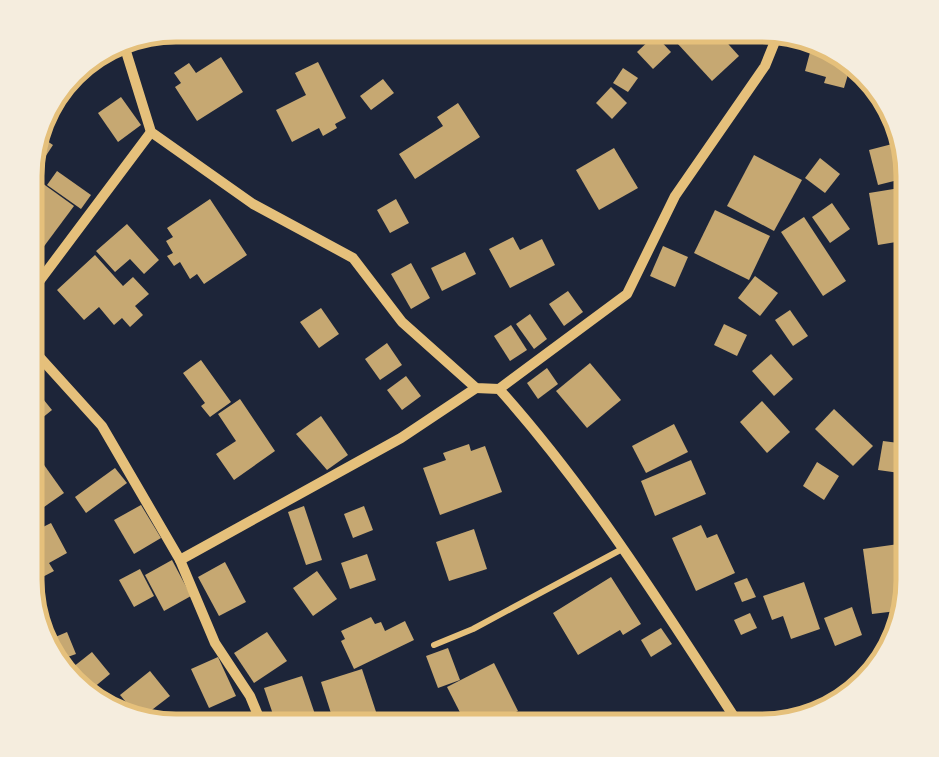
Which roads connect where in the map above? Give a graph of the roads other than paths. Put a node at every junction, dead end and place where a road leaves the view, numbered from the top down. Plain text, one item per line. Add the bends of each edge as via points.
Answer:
1 (774, 43) edge
2 (127, 53) edge
3 (151, 132) junction
4 (42, 277) edge
5 (42, 360) edge
6 (476, 388) junction
7 (499, 389) junction
8 (624, 548) junction
9 (180, 560) junction
10 (434, 645) dead end
11 (258, 714) edge
12 (732, 714) edge

1 - 7 street via 674,196 626,294
2 - 3 street
3 - 4 street
3 - 6 street via 254,204 353,258 402,322
5 - 9 street via 102,426
6 - 7 street
6 - 9 street via 401,438
7 - 8 street
8 - 10 lane
8 - 12 street
9 - 11 street via 215,643

